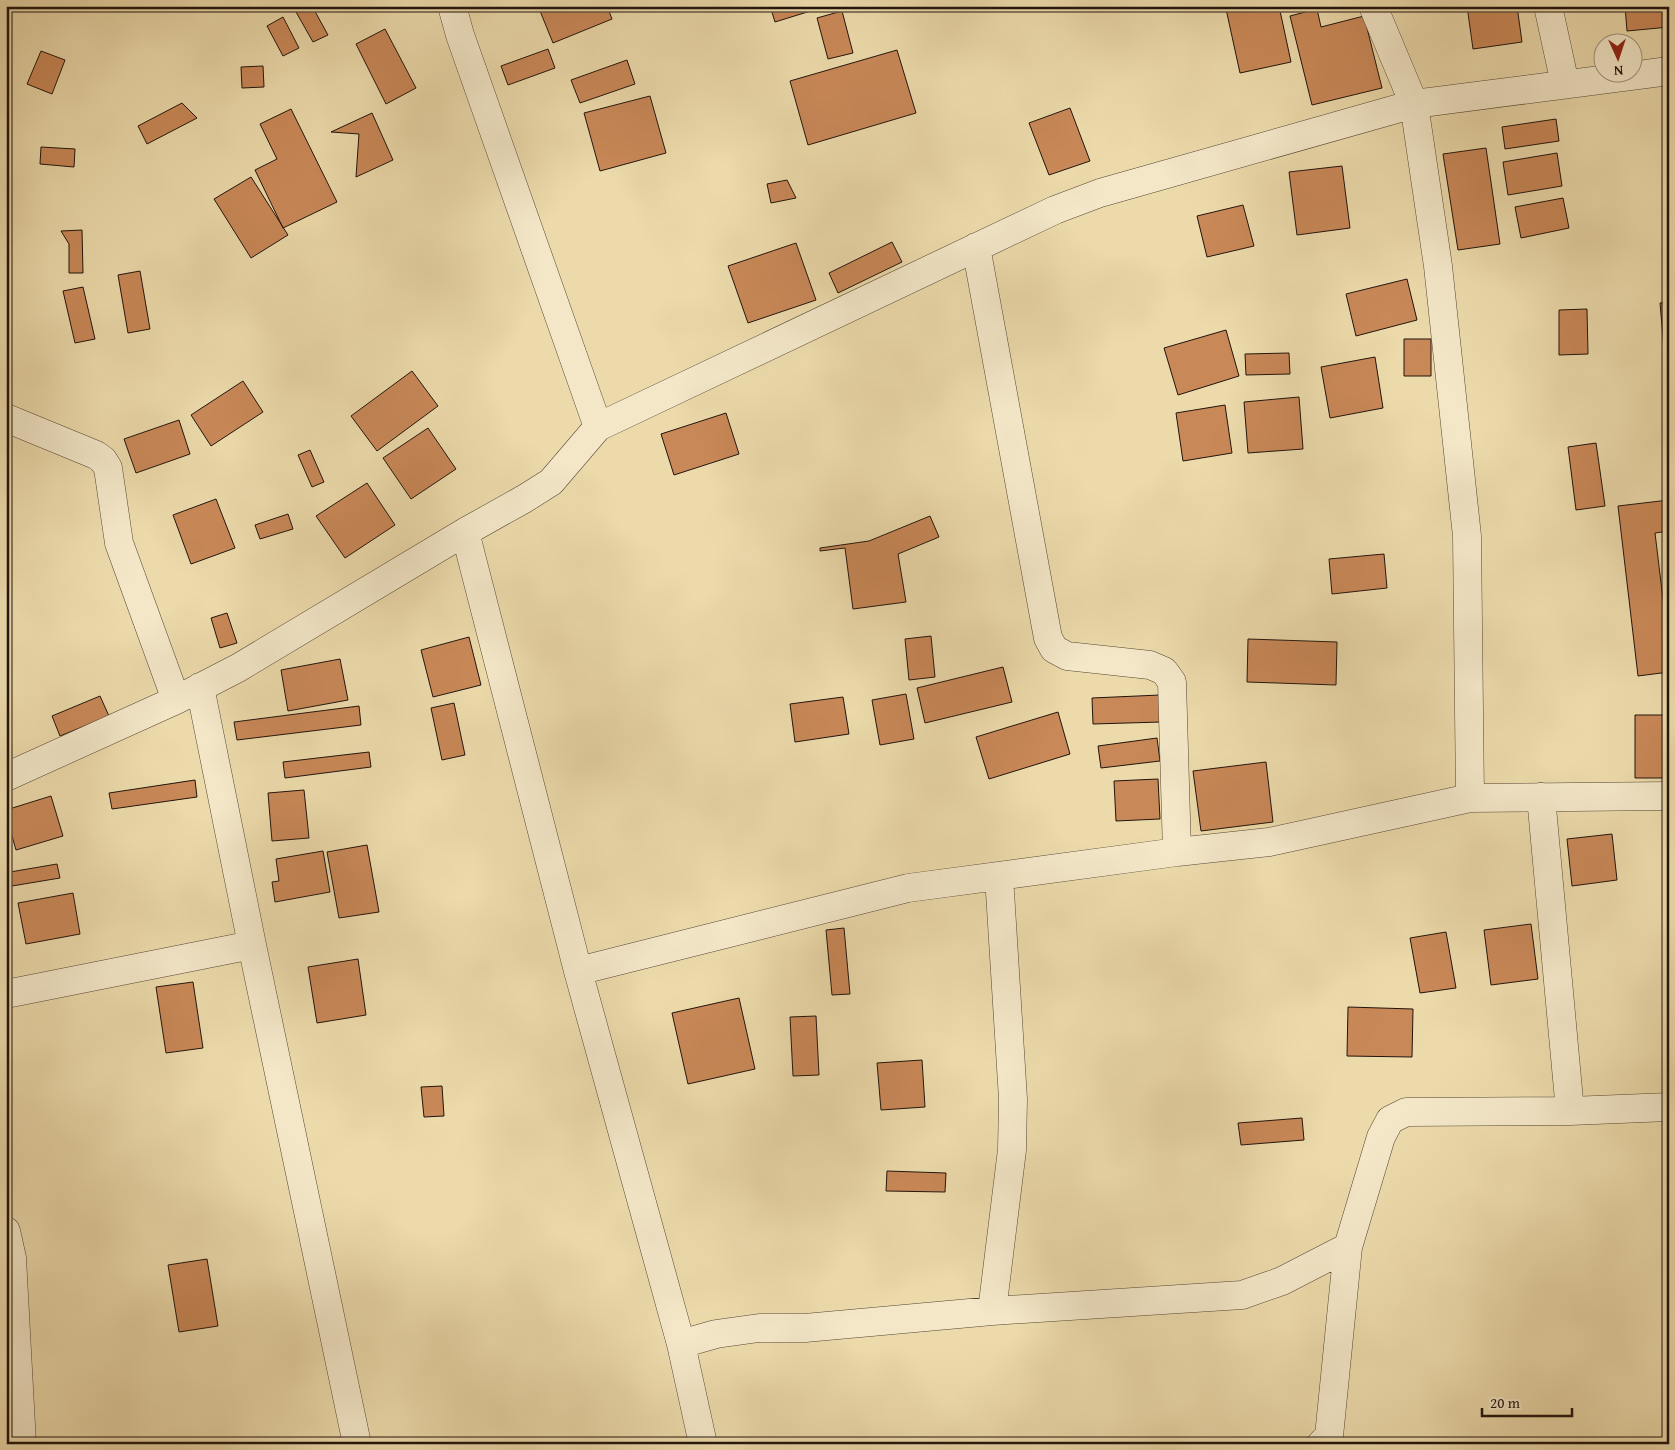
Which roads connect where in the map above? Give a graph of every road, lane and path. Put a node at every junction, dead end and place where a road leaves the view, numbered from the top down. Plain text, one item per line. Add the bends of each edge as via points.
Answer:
1 (452, 6) edge
2 (1374, 6) edge
3 (1548, 6) edge
4 (1669, 71) edge
5 (1565, 84) junction
6 (1414, 104) junction
7 (976, 247) junction
8 (6, 418) edge
9 (598, 427) junction
10 (465, 532) junction
11 (200, 687) junction
12 (176, 700) junction
13 (6, 777) edge
14 (1669, 796) edge
15 (1541, 797) junction
16 (1470, 798) junction
17 (1178, 852) junction
18 (999, 876) junction
19 (252, 945) junction
20 (578, 971) junction
21 (6, 994) edge
22 (1669, 1108) edge
23 (1570, 1111) junction
24 (6, 1231) edge
25 (1348, 1247) junction
26 (992, 1311) junction
27 (681, 1344) junction
28 (22, 1444) edge
29 (356, 1444) edge
30 (702, 1444) edge
31 (1321, 1444) edge

1 - 9 street
2 - 6 street
3 - 5 street
4 - 5 street
5 - 6 street
6 - 7 street via 1100,193
6 - 16 street via 1438,266 1466,536
7 - 9 street
7 - 17 street via 1048,638 1054,649 1067,656 1150,665 1164,671 1172,682
8 - 12 street via 96,455 108,468 119,543
9 - 10 street via 551,482
10 - 11 street via 238,668
10 - 20 street
11 - 12 street
11 - 19 street
12 - 13 street
14 - 15 street
15 - 16 street
15 - 23 street
16 - 17 street via 1269,842
17 - 18 street
18 - 20 street via 908,888
18 - 26 street via 1014,1099 1012,1150
19 - 21 street
19 - 29 street
20 - 27 street
22 - 23 street
23 - 25 street via 1406,1112 1390,1120 1381,1136
24 - 28 street via 12,1258
25 - 26 street via 1282,1281 1242,1295
25 - 31 street via 1329,1436
26 - 27 street via 805,1328 759,1328 716,1334
27 - 30 street

